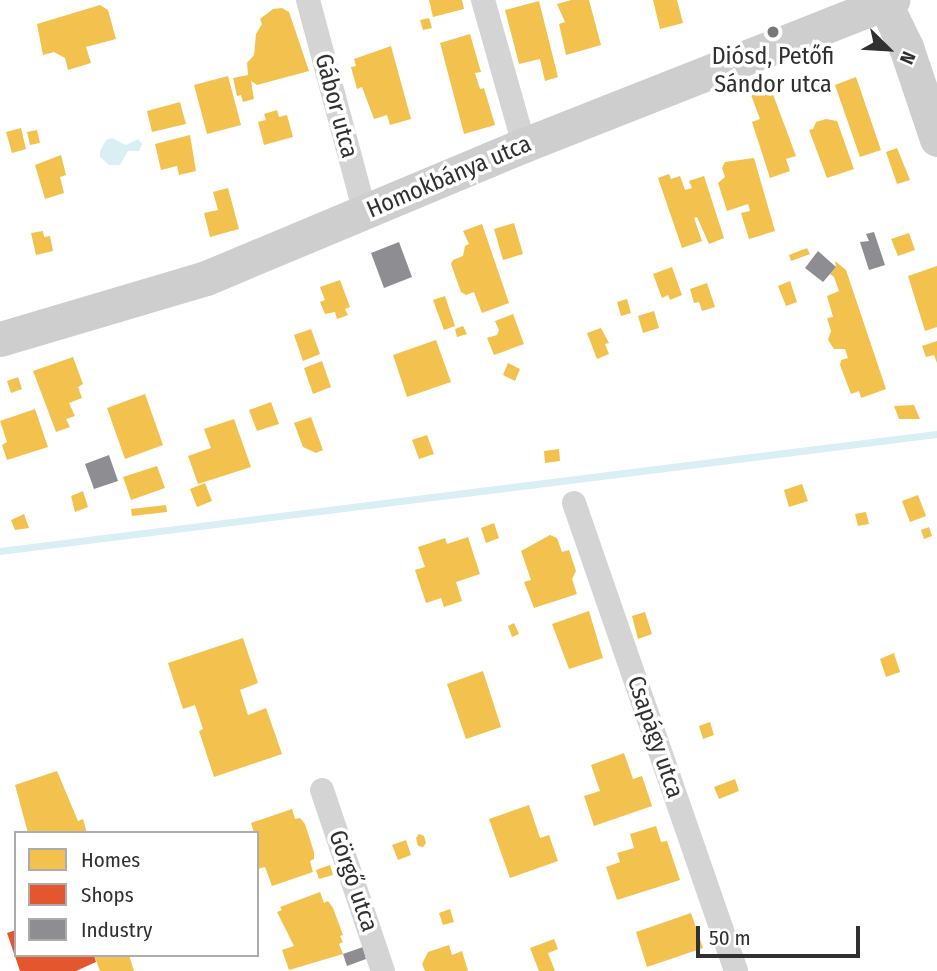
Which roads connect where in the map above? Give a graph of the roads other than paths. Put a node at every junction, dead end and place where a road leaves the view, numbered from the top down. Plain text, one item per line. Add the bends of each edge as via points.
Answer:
1 (308, 0) edge
2 (483, 0) edge
3 (887, 1) edge
4 (937, 139) edge
5 (524, 145) junction
6 (365, 213) junction
7 (0, 340) edge
8 (574, 503) dead end
9 (322, 790) dead end
10 (383, 971) edge
11 (736, 971) edge

1 - 6 street, Gábor utca
2 - 5 street
3 - 4 street
3 - 5 street, Homokbánya utca
5 - 6 street, Homokbánya utca
6 - 7 street, Homokbánya utca via 206,278
8 - 11 street, Csapágy utca
9 - 10 street, Görgő utca

